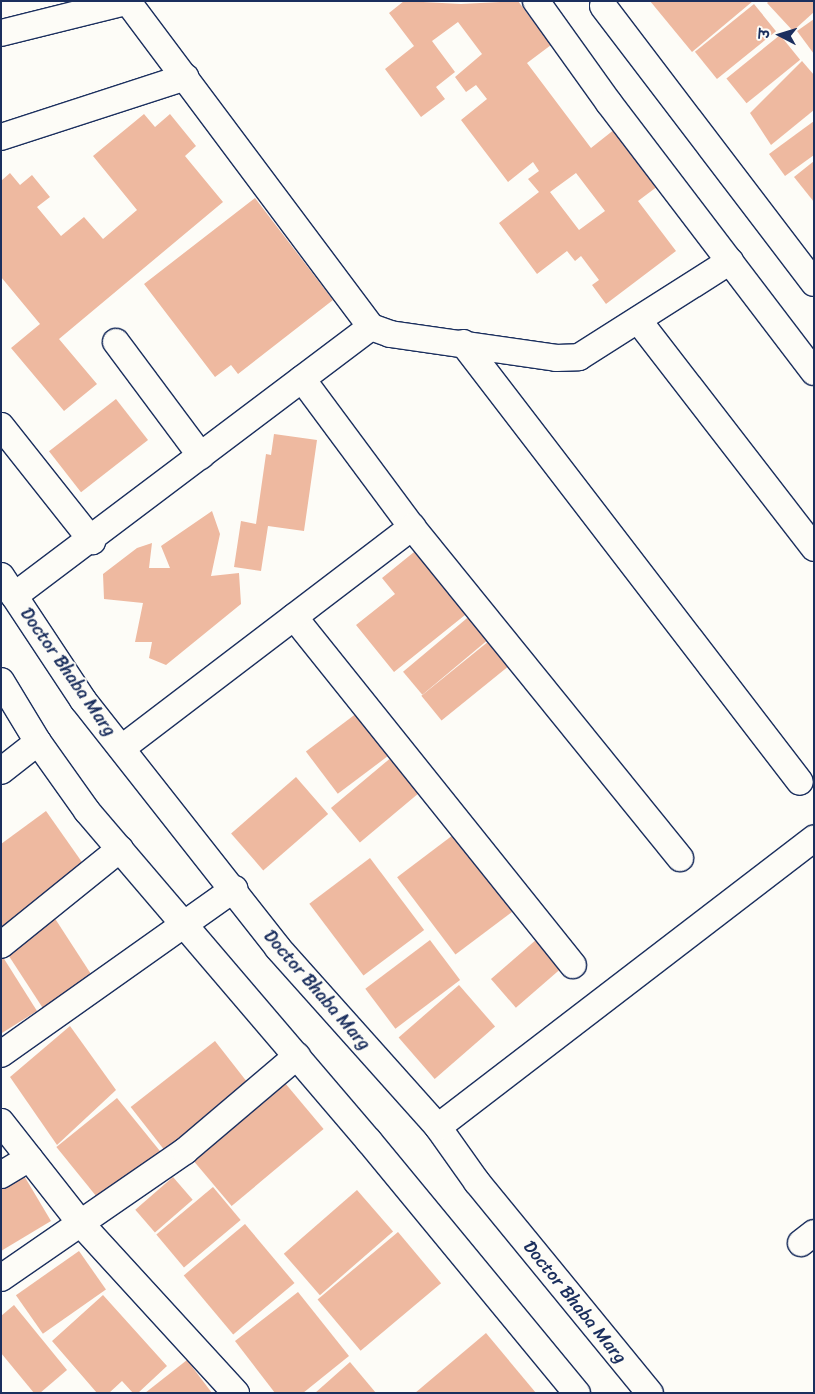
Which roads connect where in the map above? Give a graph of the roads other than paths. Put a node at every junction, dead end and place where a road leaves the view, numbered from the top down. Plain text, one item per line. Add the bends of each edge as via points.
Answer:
1 (128, 1) edge
2 (539, 3) edge
3 (603, 6) dead end
4 (1, 33) edge
5 (186, 78) junction
6 (1, 137) edge
7 (730, 261) junction
8 (814, 283) edge
9 (638, 320) junction
10 (371, 327) junction
11 (116, 342) dead end
12 (463, 343) junction
13 (814, 372) edge
14 (302, 379) junction
15 (1, 426) edge
16 (201, 456) junction
17 (412, 527) junction
18 (92, 540) junction
19 (814, 548) edge
20 (8, 586) edge
21 (294, 617) junction
22 (1, 681) edge
23 (38, 742) junction
24 (122, 748) junction
25 (1, 771) edge
26 (800, 782) dead end
27 (814, 838) edge
28 (120, 849) junction
29 (680, 858) dead end
30 (234, 889) junction
31 (185, 923) junction
32 (1, 945) edge
33 (573, 965) dead end
34 (1, 1054) edge
35 (297, 1056) junction
36 (1, 1122) edge
37 (438, 1127) junction
38 (29, 1158) junction
39 (1, 1175) edge
40 (82, 1225) junction
41 (1, 1278) edge
42 (236, 1393) edge
43 (577, 1393) edge
44 (650, 1393) edge

1 - 4 street
1 - 5 street
2 - 7 street
3 - 8 street
5 - 6 street
5 - 10 street
7 - 9 street
7 - 13 street
9 - 12 street via 592,352 568,359
9 - 19 street
10 - 12 street via 390,334
10 - 14 street
11 - 16 street
12 - 26 street
14 - 16 street
14 - 17 street
15 - 18 street
16 - 18 street
17 - 21 street
17 - 29 street
18 - 20 street
20 - 24 street, Doctor Bhaba Marg via 83,700
21 - 24 street
21 - 33 street
22 - 23 street
23 - 25 street
23 - 28 street via 87,811
24 - 30 street, Doctor Bhaba Marg
27 - 37 street
28 - 31 street
28 - 32 street
30 - 31 street
30 - 37 street, Doctor Bhaba Marg via 278,948
31 - 34 street
31 - 35 street
35 - 40 street via 185,1151
35 - 43 street
36 - 38 street
37 - 44 street, Doctor Bhaba Marg via 476,1182
38 - 39 street
38 - 40 street
40 - 41 street
40 - 42 street

